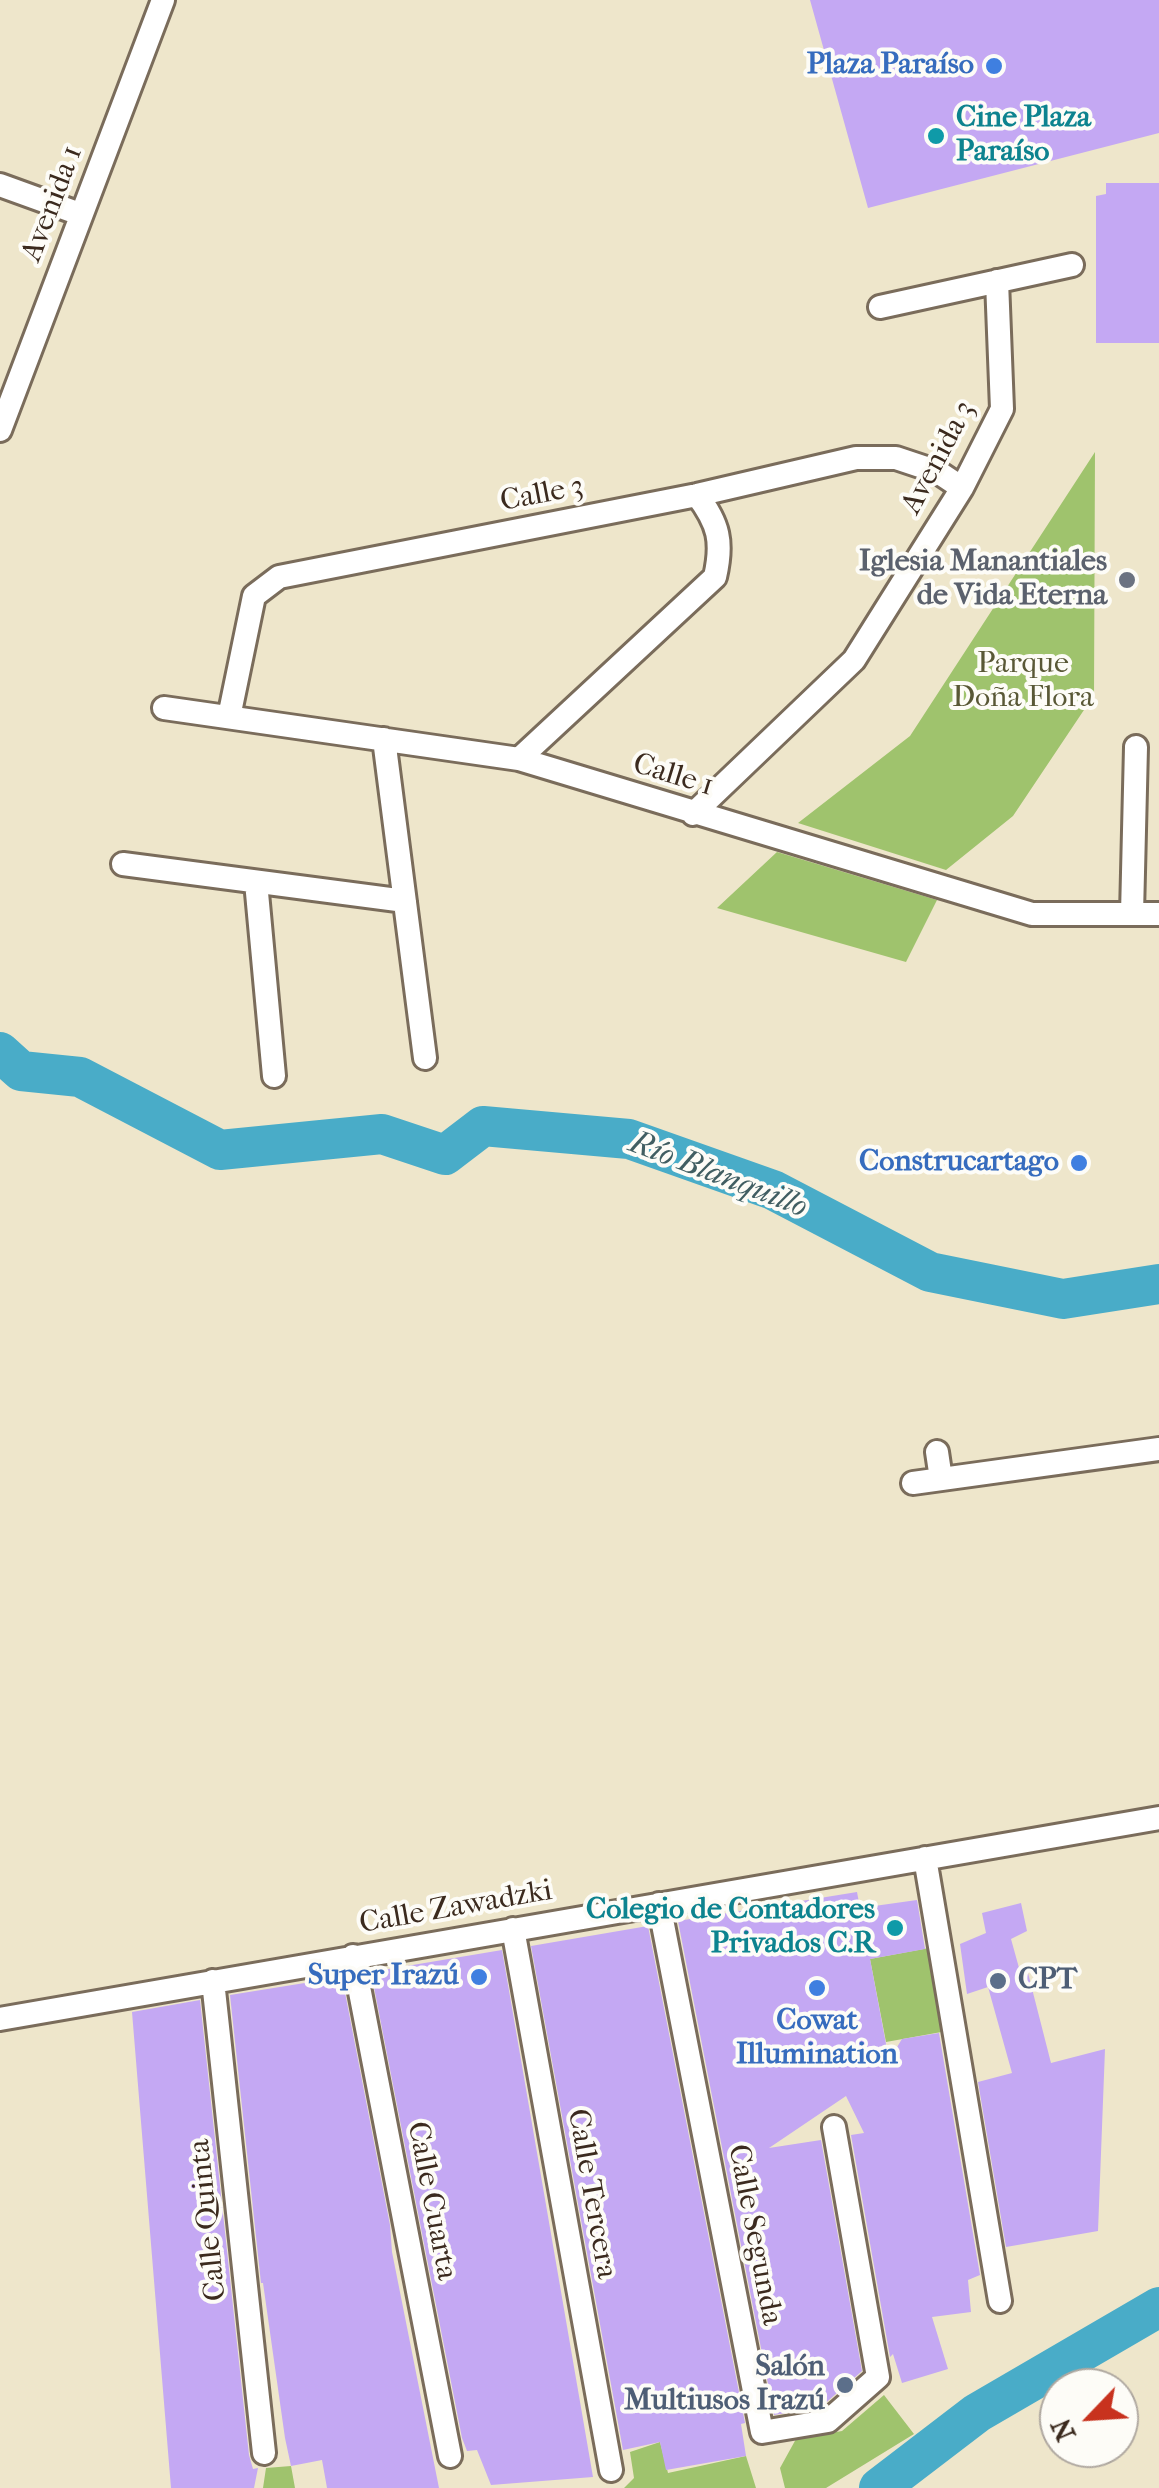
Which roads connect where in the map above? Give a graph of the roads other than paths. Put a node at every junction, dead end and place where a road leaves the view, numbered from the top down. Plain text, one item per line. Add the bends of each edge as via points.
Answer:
1 (163, 0) edge
2 (0, 184) edge
3 (80, 214) junction
4 (1072, 264) dead end
5 (996, 281) junction
6 (880, 307) dead end
7 (0, 430) edge
8 (962, 488) junction
9 (697, 495) junction
10 (164, 708) dead end
11 (229, 716) junction
12 (384, 740) junction
13 (1136, 747) dead end
14 (519, 759) junction
15 (693, 814) junction
16 (123, 864) dead end
17 (256, 882) junction
18 (406, 900) junction
19 (1132, 914) junction
20 (1159, 914) edge
21 (426, 1058) dead end
22 (274, 1076) dead end
23 (1159, 1450) edge
24 (937, 1452) dead end
25 (940, 1479) junction
26 (914, 1483) dead end
27 (1159, 1818) edge
28 (925, 1858) junction
29 (659, 1904) junction
30 (513, 1929) junction
31 (354, 1956) junction
32 (213, 1981) junction
33 (0, 2020) edge
34 (834, 2127) dead end
35 (1000, 2301) dead end
36 (264, 2453) dead end
37 (450, 2456) dead end
38 (610, 2470) dead end

1 - 3 street, Avenida 1
2 - 3 street
3 - 7 street, Avenida 1
4 - 5 street
5 - 6 street
5 - 8 street, Avenida 3 via 1002,409
8 - 9 street, Calle 3 via 896,458 856,458
8 - 15 street, Avenida 3 via 854,660
9 - 11 street, Calle 3 via 278,578 254,596
9 - 14 street via 714,516 721,552 715,577
10 - 11 street, Calle 1
11 - 12 street, Calle 1
12 - 14 street, Calle 1
12 - 18 street
13 - 19 street
14 - 15 street, Calle 1
15 - 19 street, Calle 1 via 1032,914
16 - 17 street
17 - 18 street
17 - 22 street
18 - 21 street
19 - 20 street, Calle 1
23 - 25 street
24 - 25 street
25 - 26 street
27 - 28 street, Calle Zawadzki
28 - 29 street, Calle Zawadzki
28 - 35 street
29 - 30 street, Calle Zawadzki
29 - 34 street, Calle Segunda via 762,2432 828,2421 878,2377
30 - 31 street, Calle Zawadzki
30 - 38 street, Calle Tercera
31 - 32 street, Calle Zawadzki
31 - 37 street, Calle Cuarta
32 - 33 street, Calle Zawadzki
32 - 36 street, Calle Quinta

